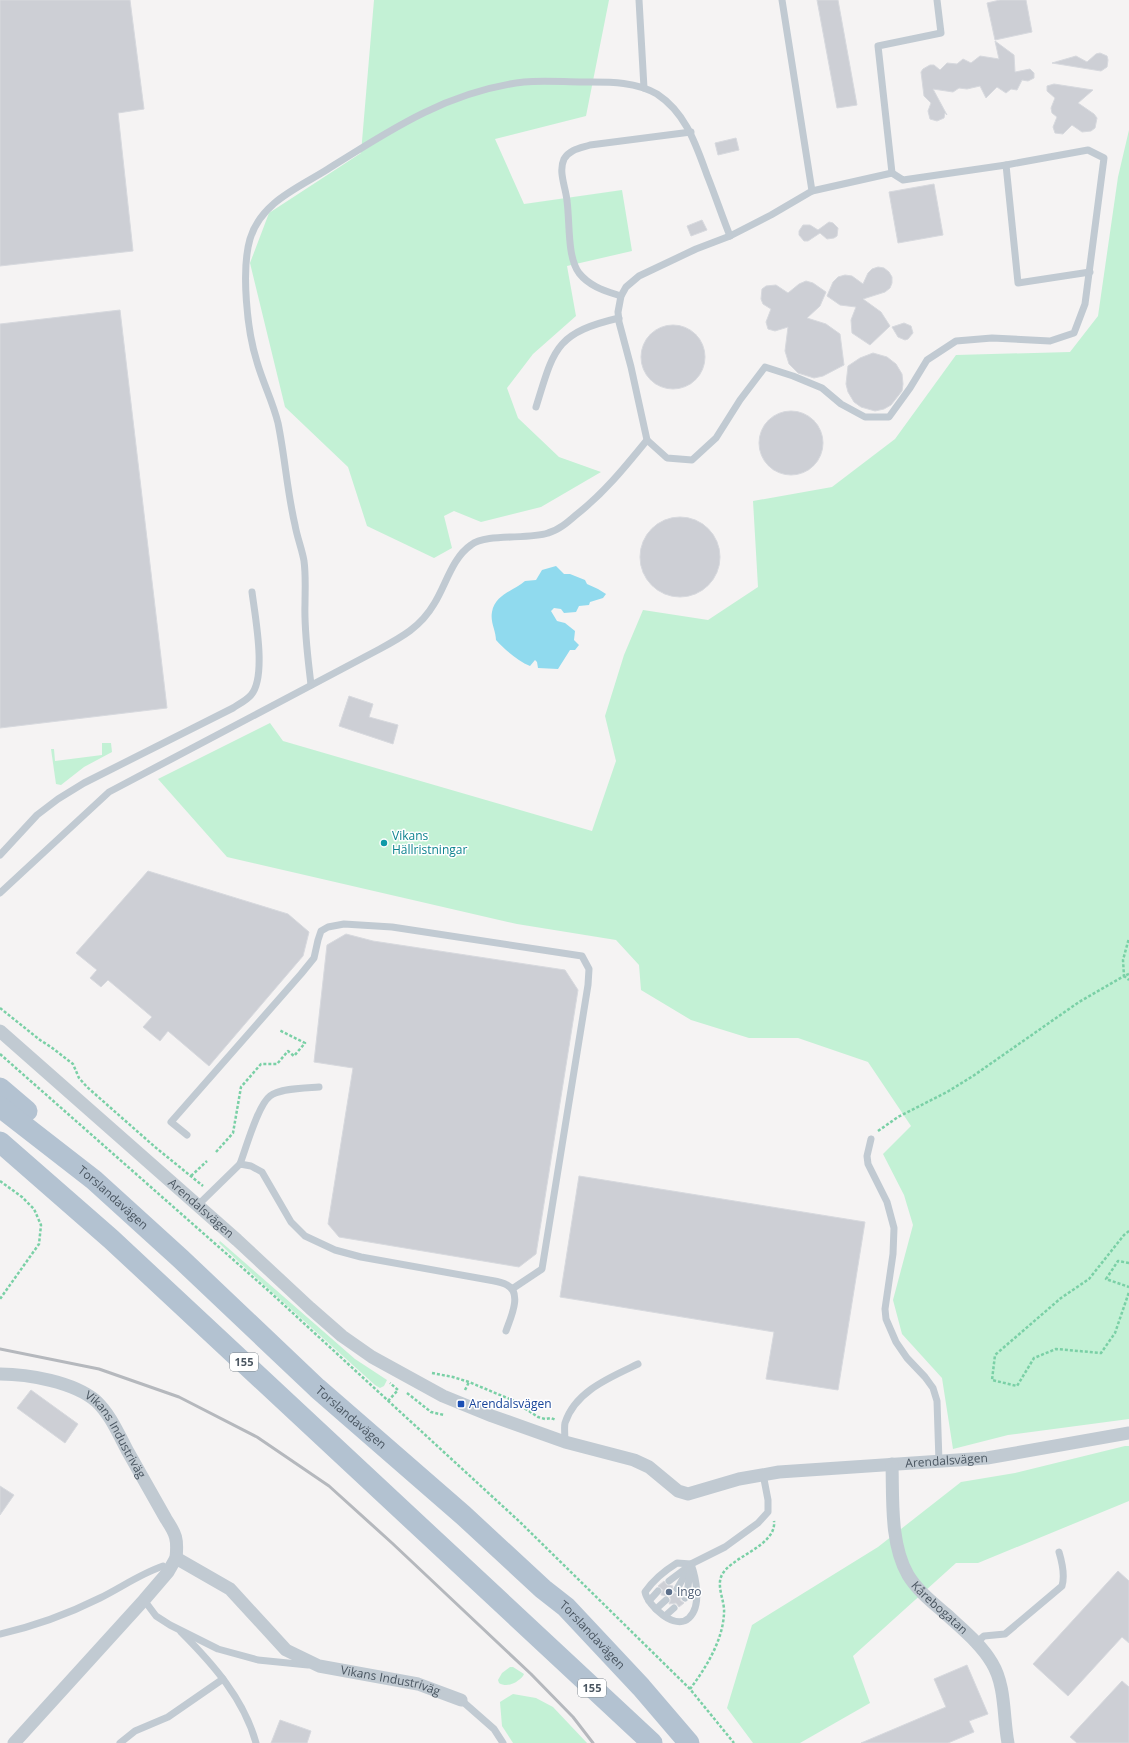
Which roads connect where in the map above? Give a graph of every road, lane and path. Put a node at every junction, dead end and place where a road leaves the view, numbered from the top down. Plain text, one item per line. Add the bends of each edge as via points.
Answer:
1 (639, 0) edge
2 (782, 0) edge
3 (937, 0) edge
4 (644, 88) junction
5 (691, 132) junction
6 (1006, 165) junction
7 (892, 173) junction
8 (812, 191) junction
9 (730, 236) junction
10 (1090, 272) junction
11 (622, 296) junction
12 (619, 318) junction
13 (536, 407) dead end
14 (647, 440) junction
15 (252, 592) dead end
16 (311, 685) junction
17 (0, 855) edge
18 (0, 893) edge
19 (1129, 938) edge
20 (1129, 974) edge
21 (1124, 976) junction
22 (1129, 980) edge
23 (0, 1008) edge
24 (279, 1030) dead end
25 (0, 1031) edge
26 (0, 1054) edge
27 (319, 1087) dead end
28 (0, 1088) edge
29 (0, 1106) edge
30 (187, 1135) dead end
31 (871, 1139) joint
32 (0, 1142) edge
33 (216, 1152) dead end
34 (207, 1161) dead end
35 (240, 1164) junction
36 (191, 1176) junction
37 (94, 1180) junction
38 (0, 1181) edge
39 (210, 1192) junction
40 (198, 1205) junction
41 (1129, 1231) edge
42 (1129, 1263) edge
43 (1129, 1287) edge
44 (512, 1289) junction
45 (1129, 1292) edge
46 (0, 1299) edge
47 (506, 1331) dead end
48 (638, 1364) dead end
49 (0, 1374) edge
50 (469, 1382) dead end
51 (465, 1390) dead end
52 (404, 1392) dead end
53 (444, 1415) dead end
54 (1129, 1433) edge
55 (565, 1442) junction
56 (939, 1462) junction
57 (892, 1464) junction
58 (763, 1474) junction
59 (768, 1512) junction
60 (1059, 1552) dead end
61 (176, 1558) junction
62 (691, 1564) junction
63 (168, 1572) junction
64 (669, 1581) dead end
65 (678, 1588) dead end
66 (658, 1591) dead end
67 (684, 1598) dead end
68 (144, 1600) junction
69 (666, 1600) dead end
70 (649, 1601) junction
71 (674, 1608) dead end
72 (656, 1609) junction
73 (665, 1616) junction
74 (175, 1626) junction
75 (0, 1634) edge
76 (976, 1643) junction
77 (320, 1666) junction
78 (223, 1679) junction
79 (690, 1688) junction
80 (460, 1700) joint
81 (14, 1743) edge
82 (120, 1743) edge
83 (256, 1743) edge
84 (503, 1743) edge
85 (652, 1743) edge
86 (689, 1743) edge
87 (734, 1743) edge
88 (1008, 1743) edge

1 - 4 lane
2 - 8 lane
3 - 7 lane via 941,33 878,46
4 - 5 lane via 666,101
4 - 16 lane via 619,83 525,82 466,94 442,103 365,144 282,197 266,211 253,231 246,267 252,341 277,420 304,562
5 - 9 lane
5 - 11 lane via 590,145 569,153 563,163 562,175 576,268 590,284
6 - 7 lane via 903,180
6 - 10 lane via 1018,283
6 - 10 lane via 1088,150 1104,158
7 - 8 lane
8 - 9 lane
9 - 11 lane via 645,273 632,281
10 - 14 lane via 1085,304 1074,333 1050,341 992,338 956,341 927,360 889,417 866,417 841,404 822,388 765,367 716,438 692,460 667,458
11 - 12 lane
12 - 13 lane via 584,328 564,341 549,366
12 - 14 lane
14 - 16 lane via 599,495 566,524 549,533 482,540 472,544 458,559 434,605 411,631
15 - 17 lane via 259,665 257,682 251,695 233,708 84,783 58,799 38,815
16 - 18 lane via 108,792
19 - 21 path via 1124,960
20 - 21 path
21 - 22 path
21 - 31 path via 1079,1002 960,1084 898,1117
23 - 36 path via 73,1064 79,1078 87,1087
24 - 33 path via 304,1043 294,1056 288,1051 277,1064 261,1064 241,1087 233,1133
25 - 40 street, Arendalsvägen
26 - 79 path via 283,1304 521,1523
27 - 35 lane via 270,1095 262,1105
28 - 37 main road via 77,1155
29 - 37 main road, Torslandavägen / 155
30 - 44 lane via 172,1122 314,958 321,931 328,927 344,924 392,927 582,956 589,969 588,985 542,1269
31 - 56 lane via 868,1164 887,1202 894,1228 886,1319 896,1342 933,1388 937,1401
32 - 85 main road, 155 via 112,1239
34 - 36 path
35 - 39 lane
35 - 44 lane via 252,1166 262,1172 291,1222 305,1236 335,1250 489,1280
36 - 39 path
37 - 86 main road, Torslandavägen / 155 via 181,1258 317,1388 566,1607 642,1687
38 - 46 path via 34,1209 41,1225 39,1244
39 - 40 lane
40 - 55 street, Arendalsvägen via 310,1308 372,1358 455,1401
41 - 45 path via 1089,1278 995,1355 992,1380 1017,1386 1034,1358 1056,1349 1101,1353 1115,1333
42 - 43 path via 1118,1261 1106,1278
44 - 47 lane via 516,1302
48 - 55 lane via 603,1380 580,1398 565,1424
49 - 61 street, Vikans Industriväg via 15,1374 52,1382 73,1388 95,1401 108,1416 175,1533
50 - 51 path
52 - 53 path via 431,1412
54 - 56 street, Arendalsvägen via 987,1458
55 - 58 street, Arendalsvägen via 634,1460 649,1467 678,1491 688,1494
56 - 57 street, Arendalsvägen
57 - 58 street, Arendalsvägen
57 - 76 street, Kårebogatan via 893,1508 900,1558 908,1576 918,1589
58 - 59 lane
59 - 62 lane via 758,1523 725,1547
59 - 79 path via 774,1522 772,1533 725,1570 721,1577 723,1622 715,1647
60 - 76 lane via 1062,1586 1005,1634 984,1636
61 - 63 street, Vikans Industriväg
61 - 77 street, Vikans Industriväg via 230,1589 286,1650
62 - 64 lane
62 - 65 lane
62 - 67 lane via 687,1596
62 - 70 lane via 677,1563 652,1581 645,1592
62 - 73 lane via 696,1594 694,1611 689,1619 680,1622
63 - 68 street, Vikans Industriväg
63 - 75 lane via 163,1566 145,1572 64,1615
66 - 70 lane
68 - 74 lane, Vikans Industriväg via 156,1616
68 - 81 street, Vikans Industriväg
69 - 72 lane
70 - 72 lane
71 - 73 lane
72 - 73 lane
74 - 77 lane, Vikans Industriväg via 218,1649 258,1660
74 - 78 lane via 204,1655
76 - 88 street, Kårebogatan via 993,1663 1000,1682
77 - 80 street, Vikans Industriväg via 418,1684
78 - 82 lane via 168,1717 135,1731
78 - 83 lane via 241,1704
79 - 87 path
80 - 84 lane via 494,1729

